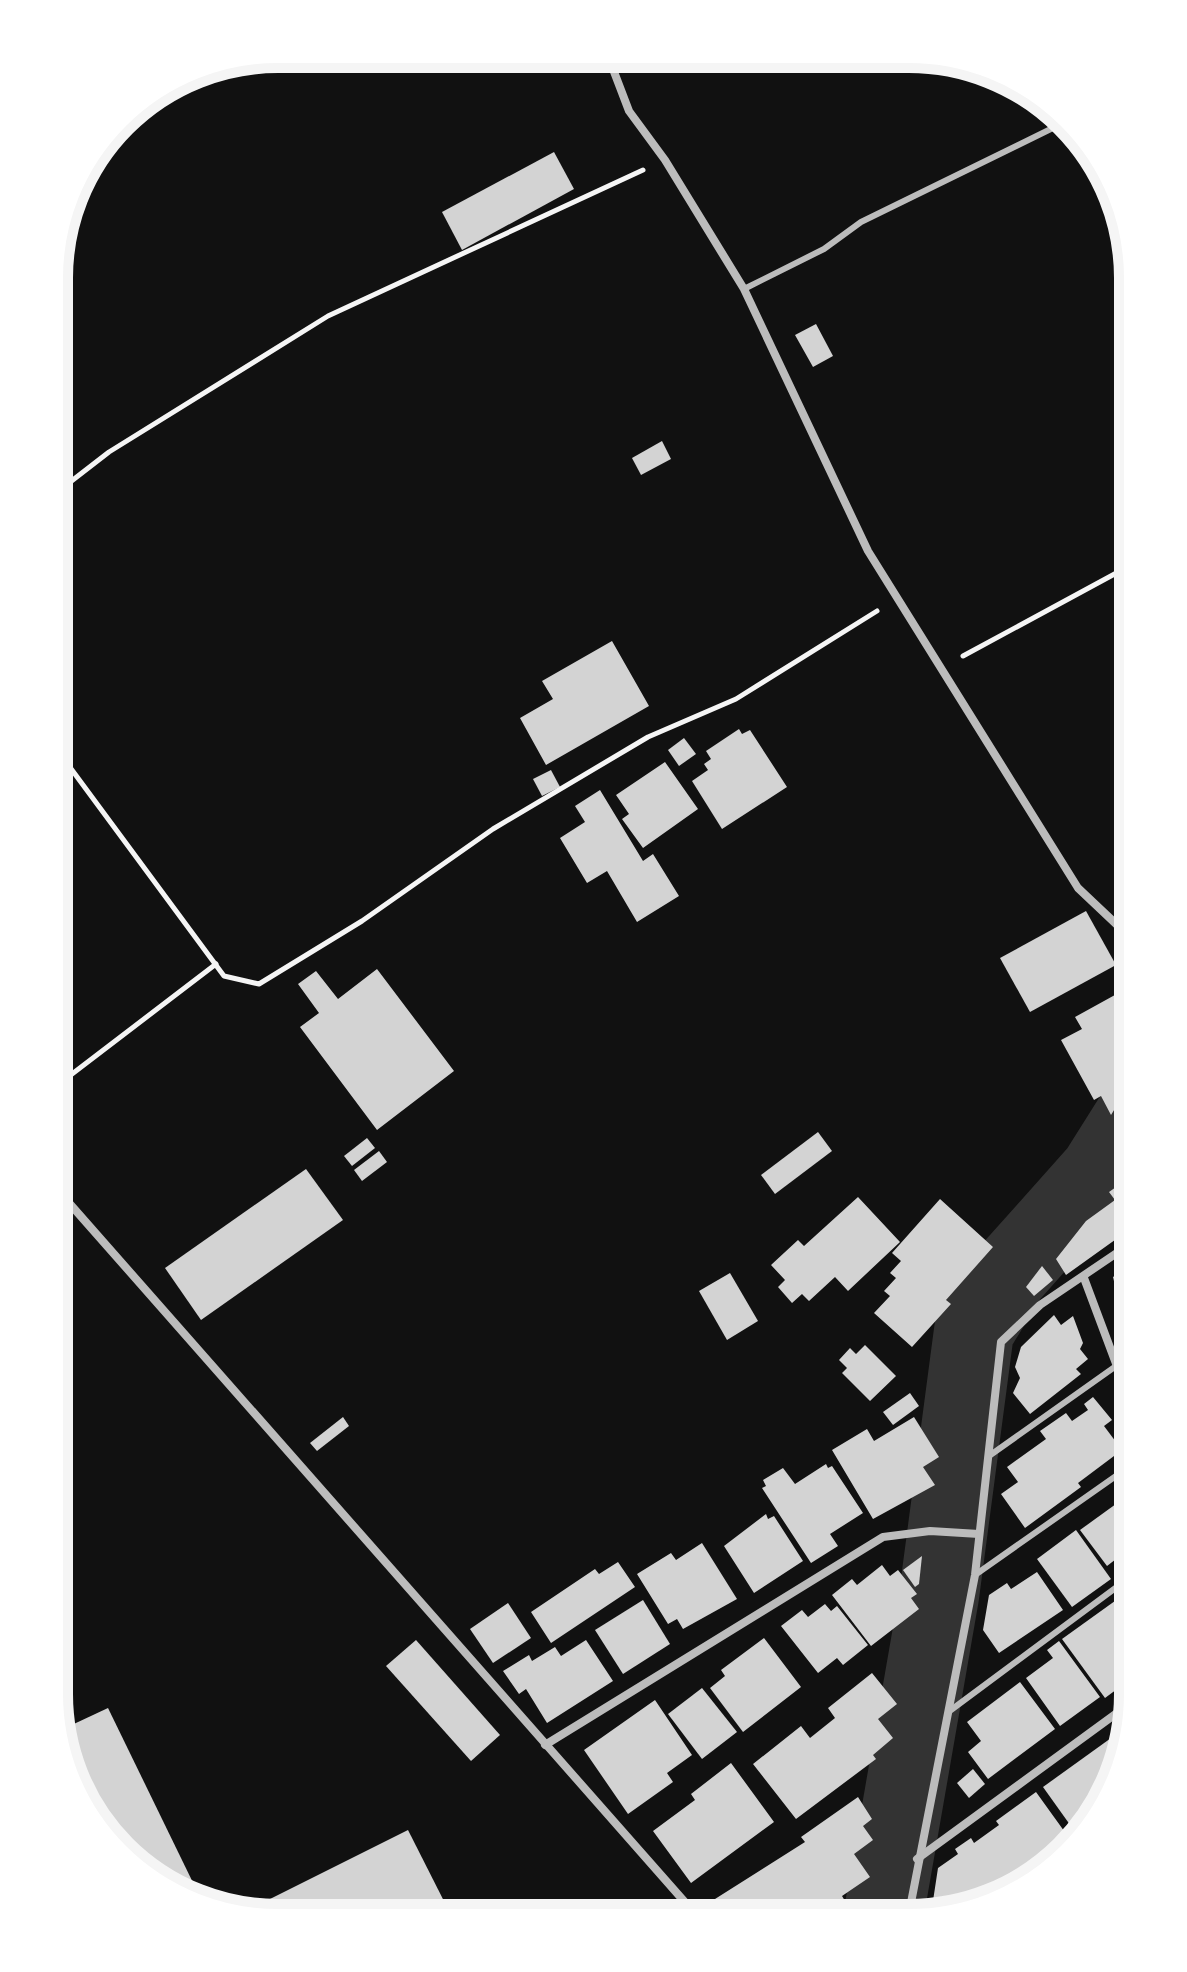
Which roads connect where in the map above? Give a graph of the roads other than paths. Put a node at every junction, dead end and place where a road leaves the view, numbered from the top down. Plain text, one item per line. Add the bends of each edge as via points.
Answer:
1 (613, 68) edge
2 (1054, 127) edge
3 (744, 289) junction
4 (1119, 927) edge
5 (68, 1202) edge
6 (1119, 1252) edge
7 (1084, 1278) junction
8 (1117, 1365) junction
9 (1119, 1370) edge
10 (989, 1456) junction
11 (1119, 1474) edge
12 (979, 1534) junction
13 (975, 1575) junction
14 (1119, 1585) edge
15 (951, 1710) junction
16 (1118, 1712) edge
17 (545, 1745) junction
18 (917, 1859) junction
19 (686, 1904) edge
20 (910, 1904) edge

1 - 3 street via 629,111
2 - 3 lane via 861,222 824,249
3 - 4 street via 868,551 1078,888
5 - 17 street
6 - 7 street
7 - 8 street
7 - 10 street via 1040,1305 1001,1342
8 - 9 street
8 - 10 lane
10 - 12 street
11 - 13 lane
12 - 13 street
12 - 17 street via 930,1531 883,1537
13 - 15 street
14 - 15 lane
15 - 18 street
16 - 18 street
17 - 19 street
18 - 20 street

